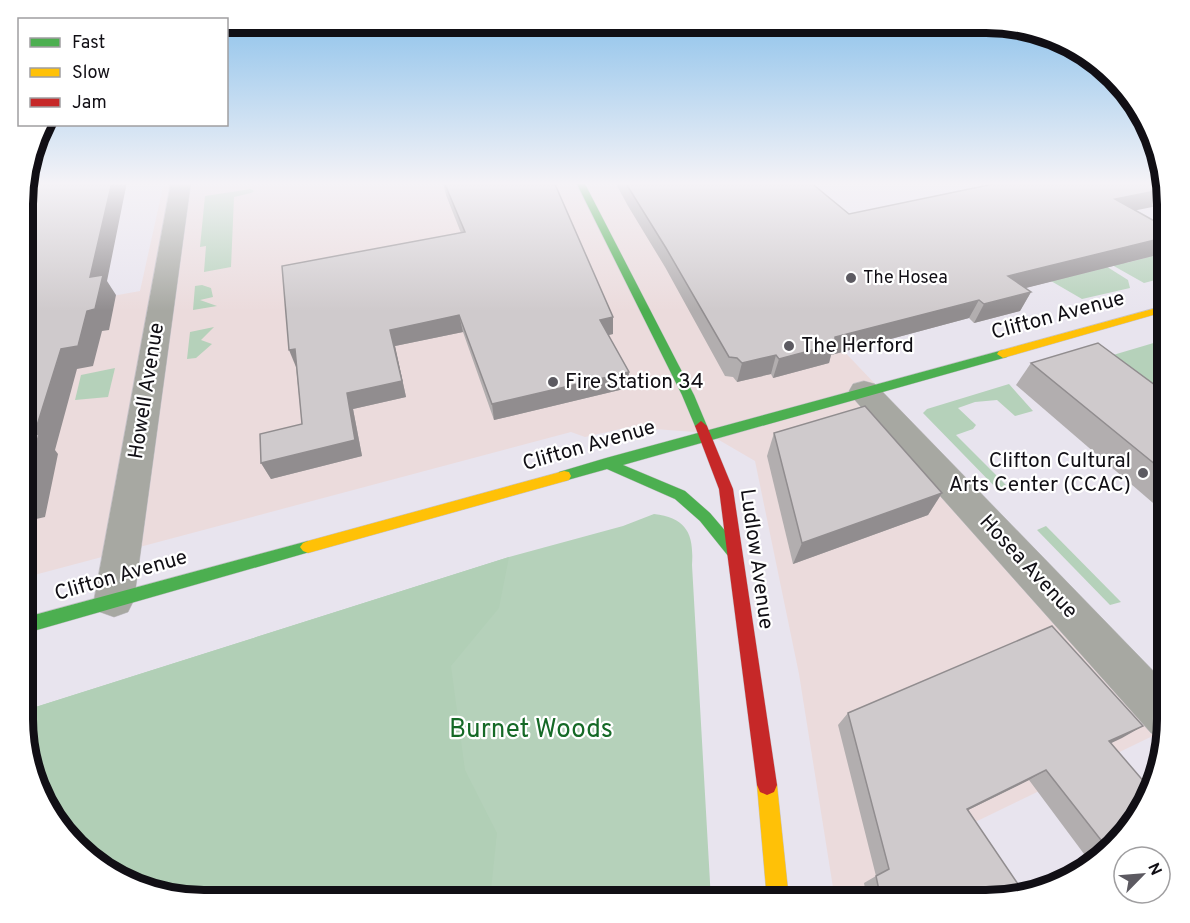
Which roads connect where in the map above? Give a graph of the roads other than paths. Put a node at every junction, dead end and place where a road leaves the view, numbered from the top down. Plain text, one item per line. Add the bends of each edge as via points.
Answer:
1 (174, 225) edge
2 (602, 225) edge
3 (1157, 311) edge
4 (864, 391) junction
5 (705, 435) junction
6 (606, 463) junction
7 (734, 552) junction
8 (114, 600) junction
9 (33, 623) edge
10 (1157, 706) edge
11 (777, 890) edge

1 - 8 street, Howell Avenue
2 - 5 main road, Ludlow Avenue
3 - 4 main road, Clifton Avenue
4 - 5 main road, Clifton Avenue
4 - 10 street, Hosea Avenue
5 - 6 main road, Clifton Avenue
5 - 7 main road, Ludlow Avenue via 726,489
6 - 7 main road via 685,498 702,512
6 - 8 main road, Clifton Avenue
7 - 11 main road, Ludlow Avenue via 764,755
8 - 9 main road, Clifton Avenue

